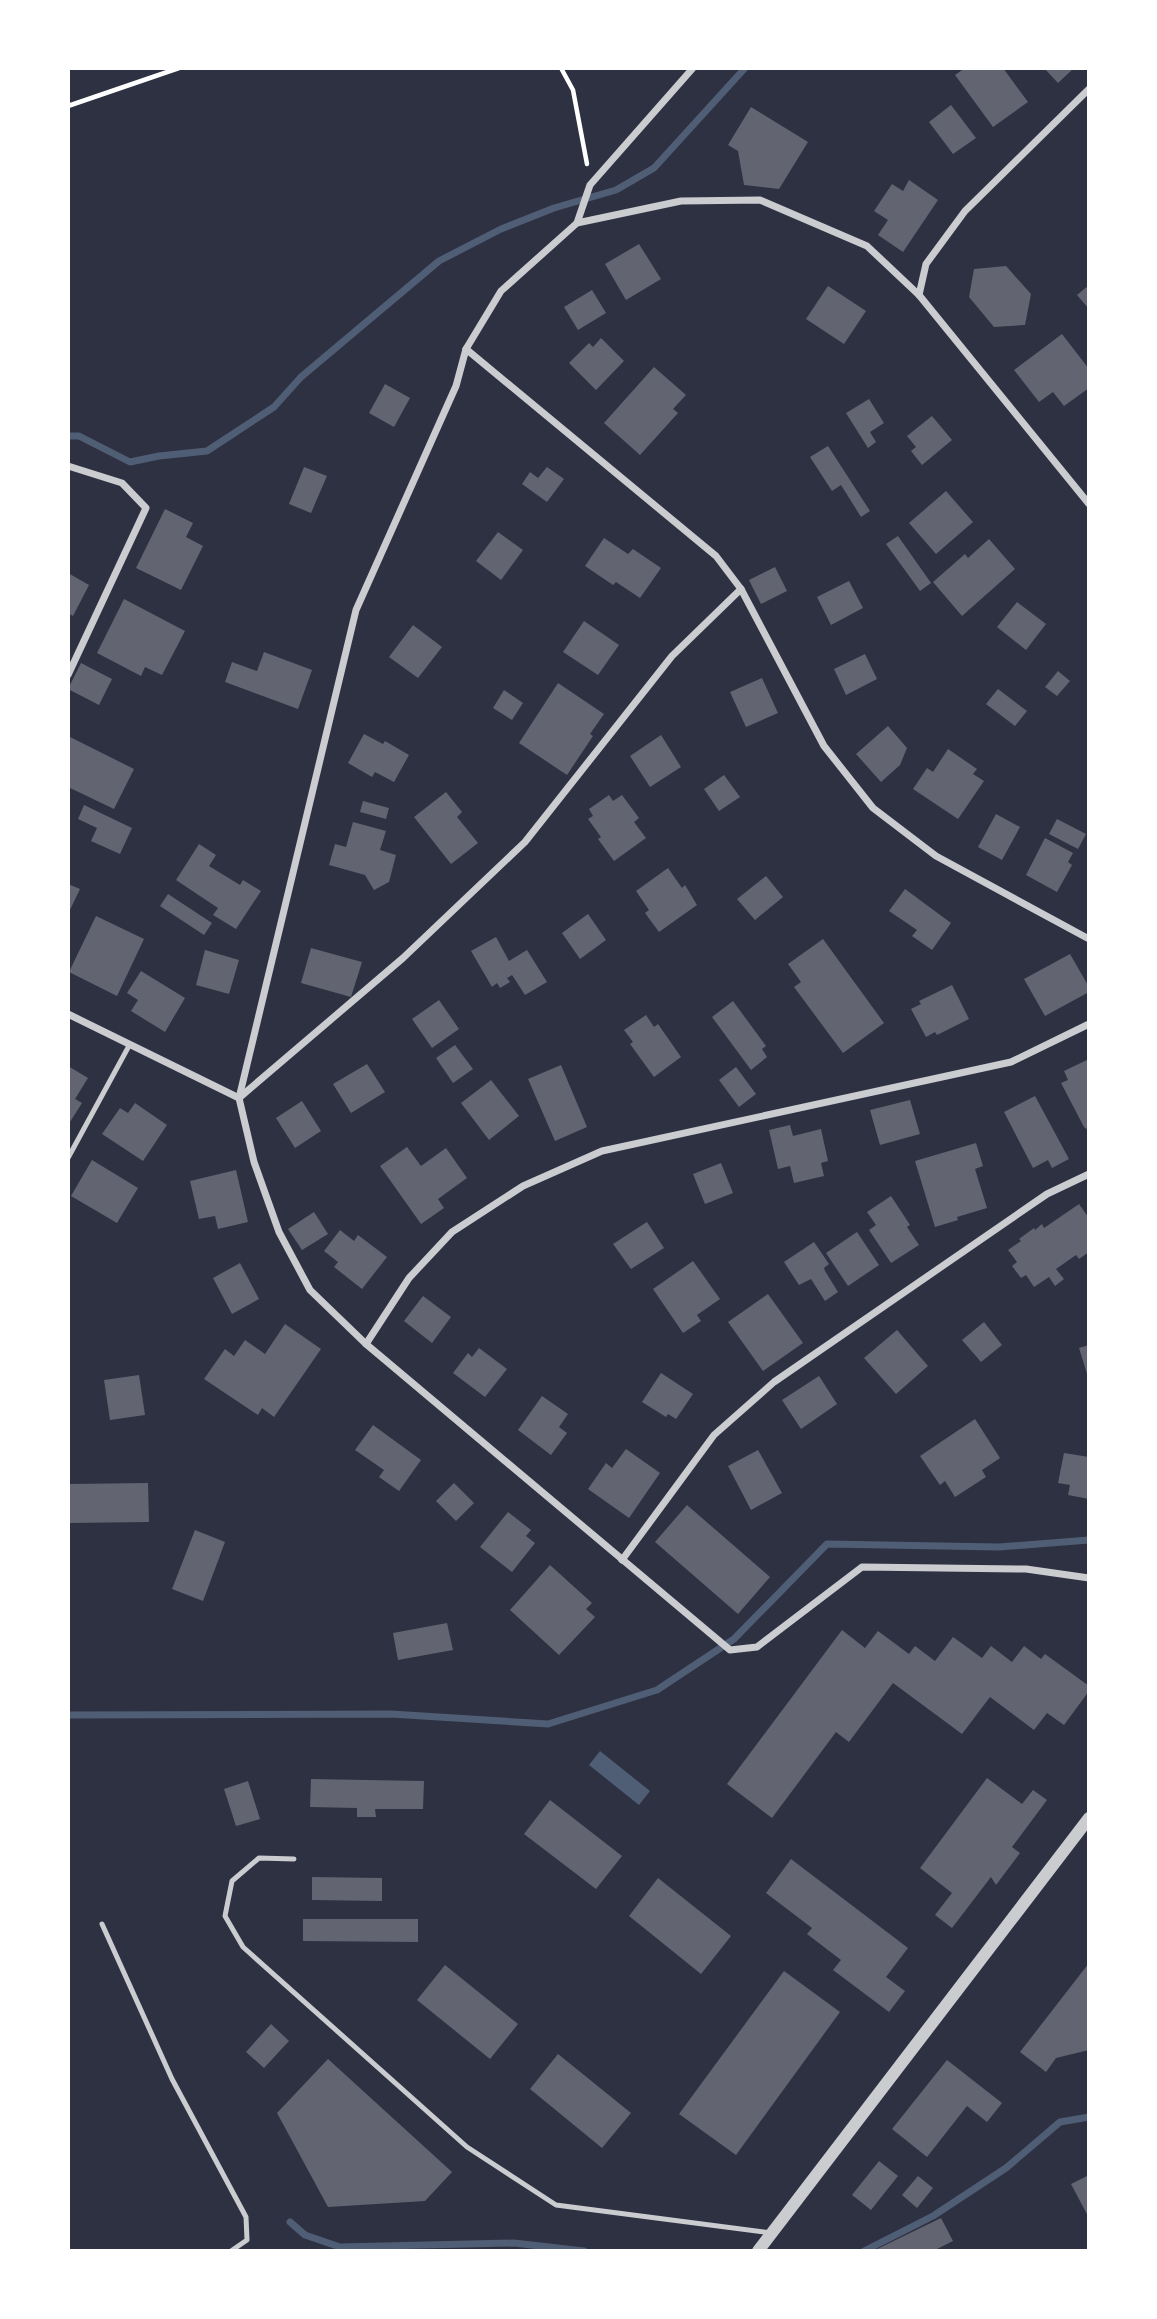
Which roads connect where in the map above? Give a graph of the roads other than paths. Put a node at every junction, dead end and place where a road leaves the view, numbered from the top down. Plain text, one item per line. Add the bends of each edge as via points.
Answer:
1 (693, 68) edge
2 (1089, 89) edge
3 (577, 223) junction
4 (919, 295) junction
5 (466, 349) junction
6 (68, 466) edge
7 (1089, 504) edge
8 (741, 589) junction
9 (68, 675) edge
10 (1089, 939) edge
11 (68, 1014) edge
12 (1089, 1024) edge
13 (130, 1044) junction
14 (239, 1098) junction
15 (68, 1158) edge
16 (1089, 1174) edge
17 (366, 1344) junction
18 (622, 1560) junction
19 (1089, 1578) edge
20 (1089, 1818) edge
21 (295, 1858) dead end
22 (103, 1924) dead end
23 (771, 2233) junction
24 (231, 2251) edge
25 (758, 2251) edge

1 - 3 street via 590,185
2 - 4 street via 965,211 926,264
3 - 4 street via 681,201 760,200 867,246
3 - 5 street via 501,291
4 - 7 street
5 - 8 street via 716,556
5 - 14 street via 456,386 356,610
6 - 9 street via 122,483 146,508
8 - 10 street via 824,746 873,808 936,856
8 - 14 street via 673,656 525,842 403,958
11 - 13 street
12 - 17 street via 1011,1062 602,1151 523,1186 452,1232 409,1278
13 - 14 street
13 - 15 lane
14 - 17 street via 254,1162 279,1233 310,1290
16 - 18 street via 1047,1194 774,1382 714,1435
17 - 18 street
18 - 19 street via 730,1650 757,1647 862,1567 1026,1569
20 - 23 street
21 - 23 lane via 259,1858 232,1881 225,1916 243,1947 467,2147 556,2205
22 - 24 lane via 172,2079 246,2217 247,2240
23 - 25 street

